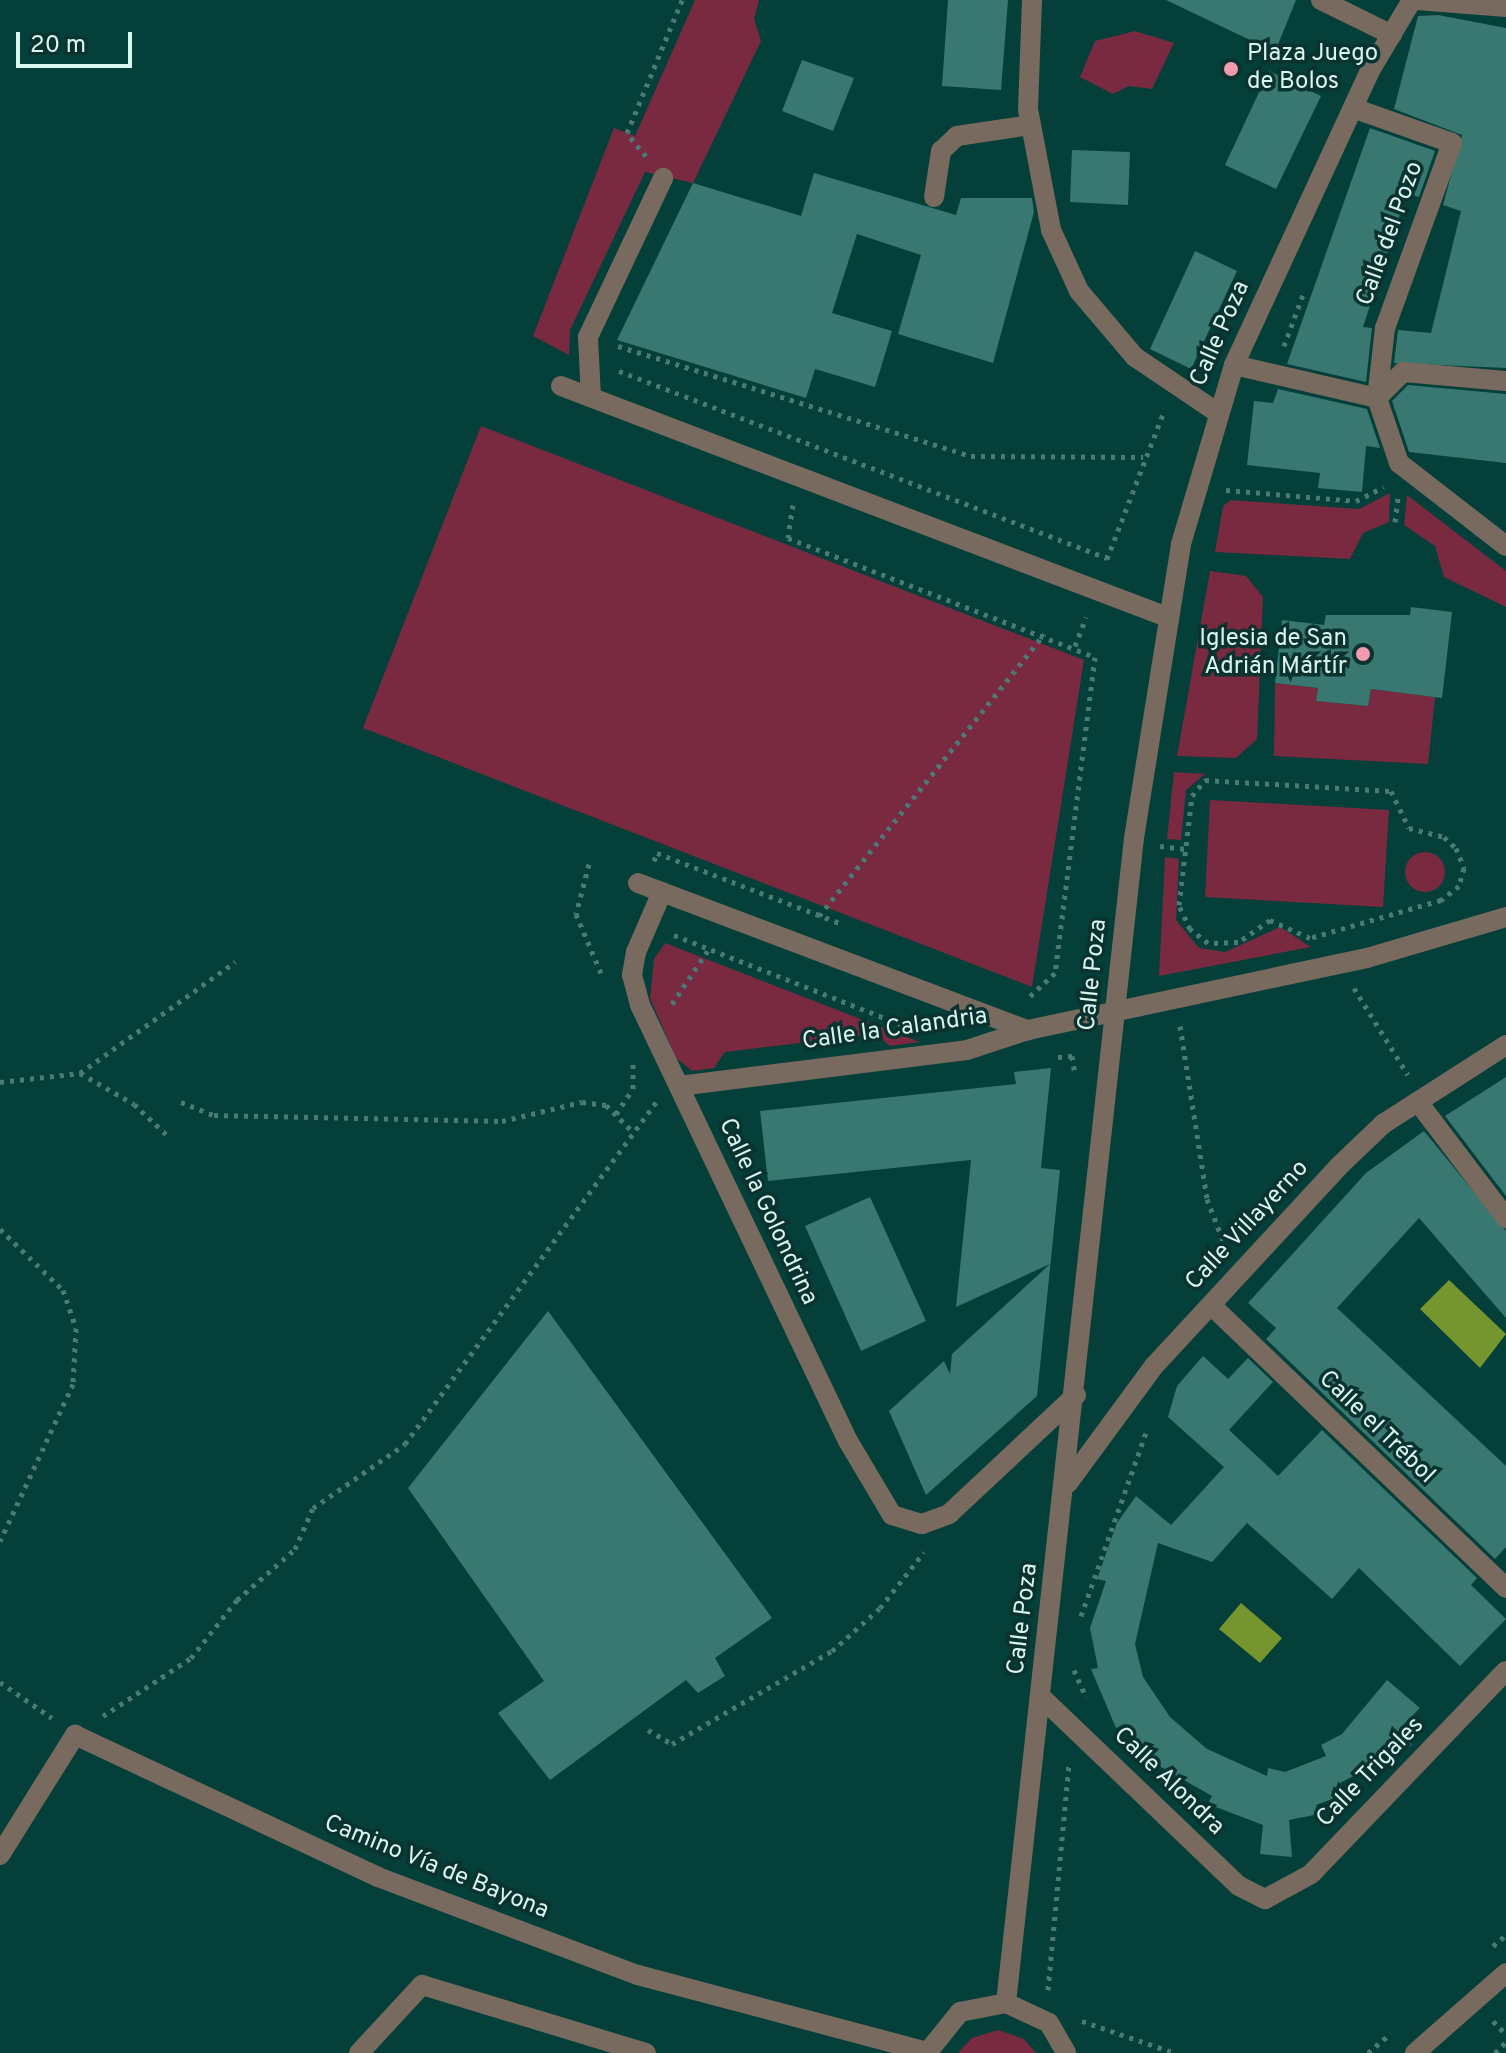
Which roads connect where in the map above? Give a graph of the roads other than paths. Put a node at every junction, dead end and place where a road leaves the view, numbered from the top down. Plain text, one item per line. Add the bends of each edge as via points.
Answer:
1 (1032, 0) edge
2 (1321, 0) edge
3 (1414, 0) edge
4 (1506, 7) edge
5 (1392, 35) junction
6 (1353, 108) junction
7 (1029, 117) junction
8 (663, 178) dead end
9 (934, 197) dead end
10 (1234, 365) junction
11 (1506, 381) edge
12 (561, 386) dead end
13 (591, 397) junction
14 (1377, 398) junction
15 (1215, 411) junction
16 (1506, 546) edge
17 (1167, 617) junction
18 (640, 884) road end
19 (662, 892) junction
20 (1506, 917) edge
21 (1116, 1017) junction
22 (1028, 1030) junction
23 (1506, 1045) edge
24 (679, 1086) junction
25 (1418, 1102) junction
26 (1506, 1218) edge
27 (1211, 1305) junction
28 (1076, 1395) junction
29 (1068, 1483) junction
30 (1506, 1588) edge
31 (1506, 1671) edge
32 (1040, 1696) junction
33 (0, 1855) edge
34 (1265, 1899) joint
35 (1506, 1973) edge
36 (1006, 2003) junction
37 (1443, 2029) junction
38 (927, 2052) edge
39 (359, 2053) edge
40 (646, 2053) edge
41 (1066, 2053) edge
42 (1415, 2053) edge
43 (1437, 2053) edge

1 - 7 street
2 - 5 street
3 - 4 street
3 - 5 street, Calle Poza
5 - 6 street, Calle Poza
6 - 10 street, Calle Poza
6 - 14 street, Calle del Pozo via 1452,143 1385,328
7 - 9 street via 957,136 941,151
7 - 15 street via 1047,217 1079,291 1135,357
8 - 13 street via 588,337
10 - 14 street
10 - 15 street, Calle Poza
11 - 14 street via 1403,372
12 - 13 street
13 - 17 street
14 - 16 street via 1399,463
15 - 17 street, Calle Poza
17 - 21 street, Calle Poza
18 - 19 street
19 - 22 street
19 - 24 street, Calle la Golondrina via 632,975
20 - 21 street, Calle la Calandria via 1346,963
21 - 22 street, Calle la Calandria
21 - 28 street, Calle Poza
22 - 24 street, Calle la Calandria via 967,1050
23 - 25 street, Calle Villayerno
24 - 28 street, Calle la Golondrina via 872,1490 892,1515 922,1524 949,1514
25 - 26 street
25 - 27 street, Calle Villayerno via 1338,1167
27 - 29 street, Calle Villayerno via 1154,1366
27 - 30 street, Calle el Trébol
28 - 29 street, Calle Poza
29 - 32 street, Calle Poza
31 - 34 street, Calle Trigales via 1311,1874
32 - 34 street, Calle Alondra via 1239,1886
32 - 36 street, Calle Poza
33 - 38 street, Camino Vía de Bayona via 75,1735 378,1877 638,1975
35 - 37 street
36 - 38 street via 960,2012
36 - 41 street via 1049,2023
37 - 42 street
37 - 43 street
39 - 40 street via 422,1985

